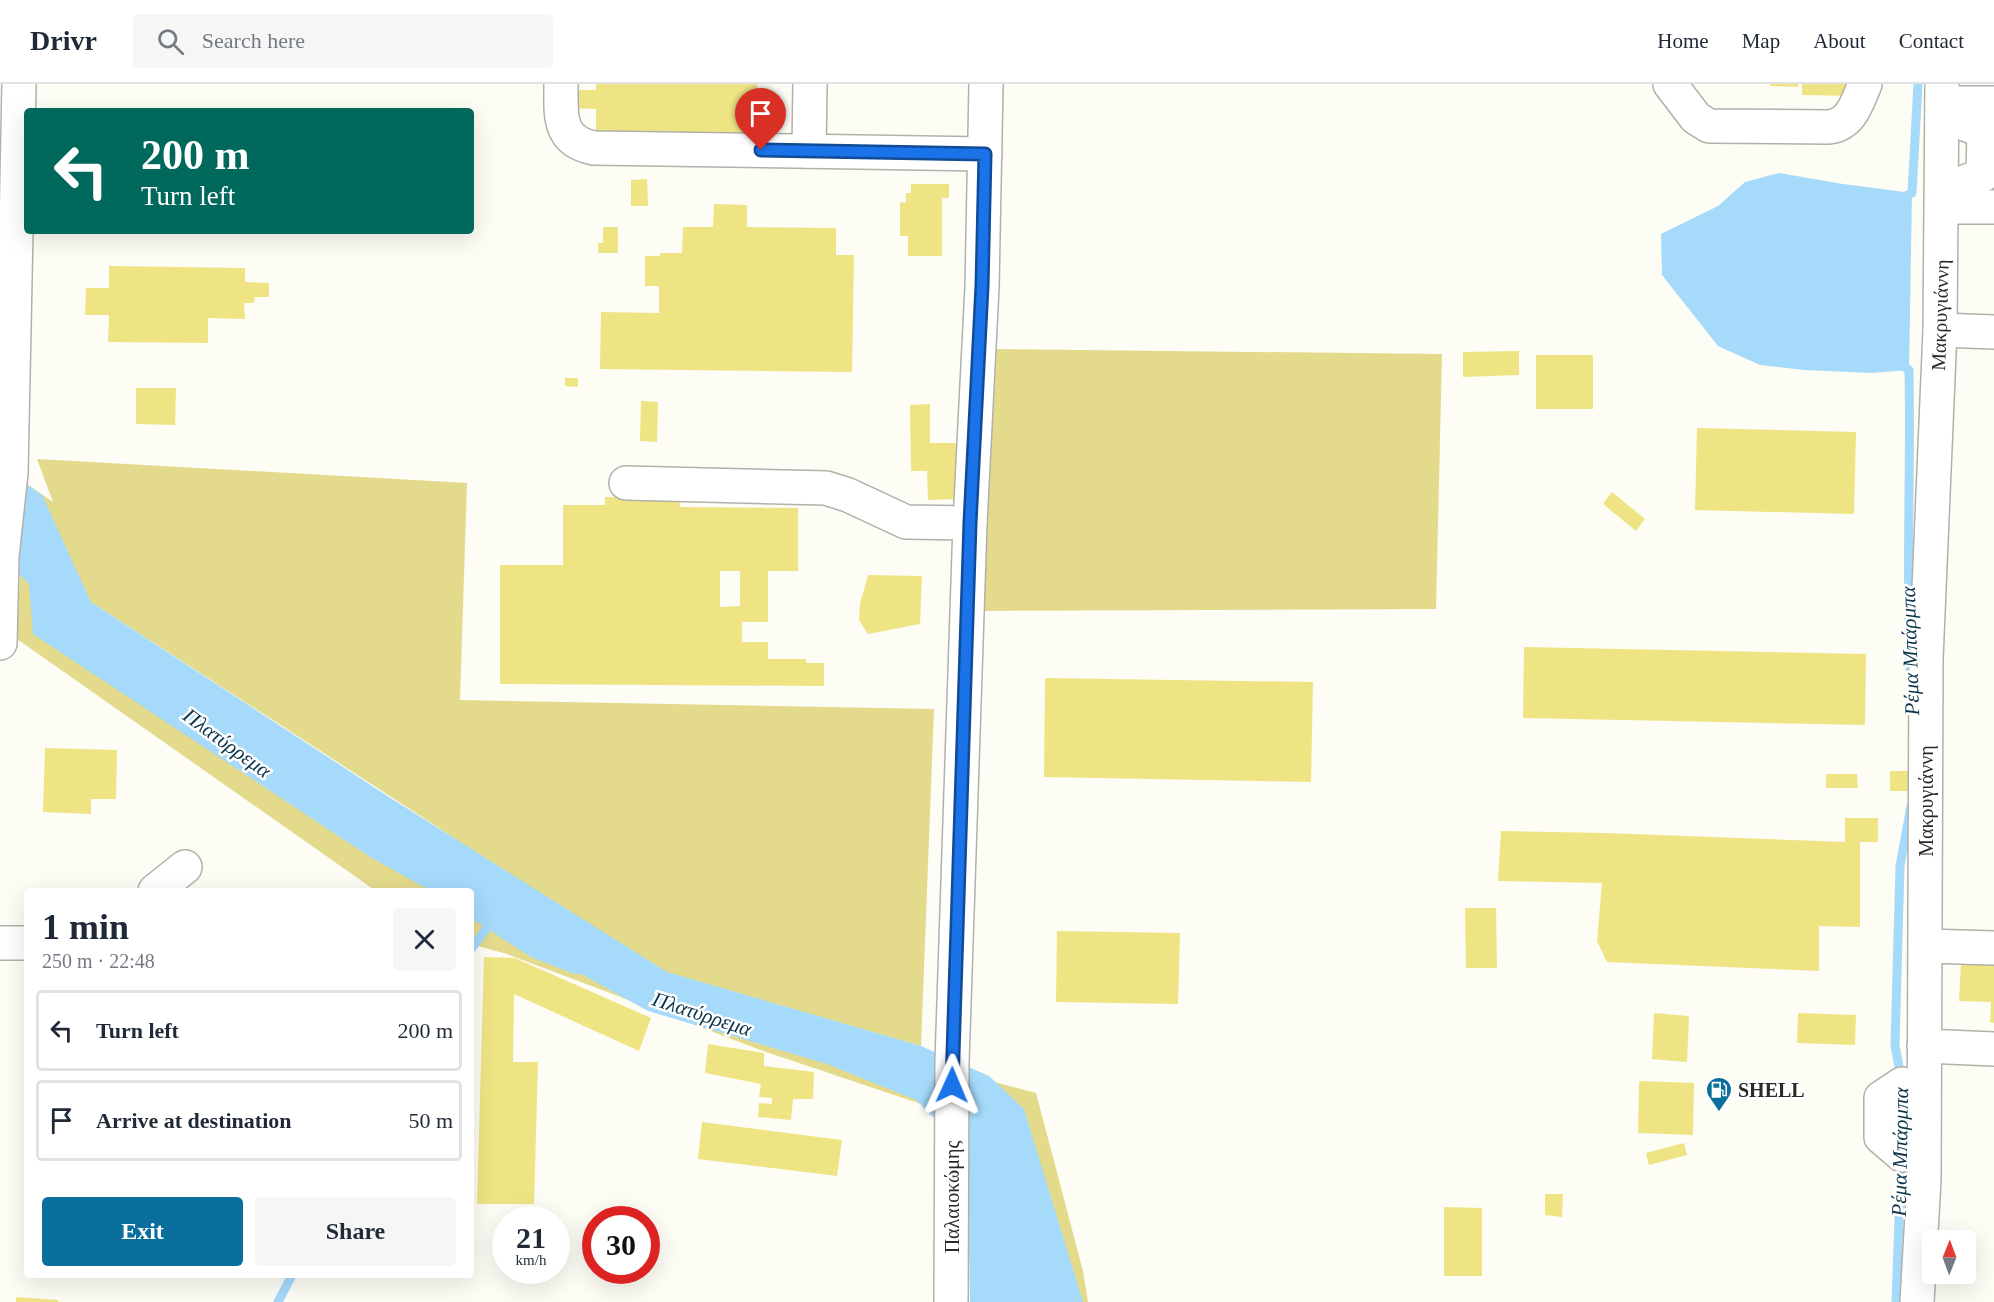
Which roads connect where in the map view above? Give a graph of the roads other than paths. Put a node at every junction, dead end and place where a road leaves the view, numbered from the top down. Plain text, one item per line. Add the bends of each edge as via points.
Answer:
1 (19, 84) edge
2 (561, 84) edge
3 (810, 84) edge
4 (986, 84) edge
5 (1670, 84) edge
6 (1865, 84) edge
7 (1942, 101) edge
8 (1994, 103) edge
9 (809, 151) junction
10 (985, 154) junction
11 (8, 179) edge
12 (1952, 195) junction
13 (1994, 207) edge
14 (1940, 330) junction
15 (1994, 332) edge
16 (626, 483) dead end
17 (970, 523) junction
18 (0, 643) edge
19 (185, 867) dead end
20 (159, 888) edge
21 (0, 943) edge
22 (24, 943) edge
23 (1926, 946) junction
24 (1994, 948) edge
25 (1924, 1046) junction
26 (1994, 1049) edge
27 (1902, 1084) dead end
28 (1902, 1155) dead end
29 (951, 1302) edge
30 (1917, 1302) edge

1 - 11 street
2 - 9 street via 562,124 567,134 584,146
3 - 9 street
4 - 10 street, Παλαιοκώμης
5 - 6 street via 1696,118 1709,126 1829,128 1848,119
7 - 8 street
7 - 12 street, Μακρυγιάννη
9 - 10 street
10 - 17 street, Παλαιοκώμης
11 - 18 street via 11,473 2,556
12 - 13 street
12 - 14 street, Μακρυγιάννη
14 - 15 street
14 - 23 street, Μακρυγιάννη via 1926,659
16 - 17 street via 826,488 906,522
17 - 29 street, Παλαιοκώμης via 952,1062
19 - 20 street
21 - 22 street
23 - 24 street
23 - 25 street, Μακρυγιάννη
25 - 26 street
25 - 30 street, Μακρυγιάννη via 1924,1180
27 - 28 street via 1881,1098 1881,1137

